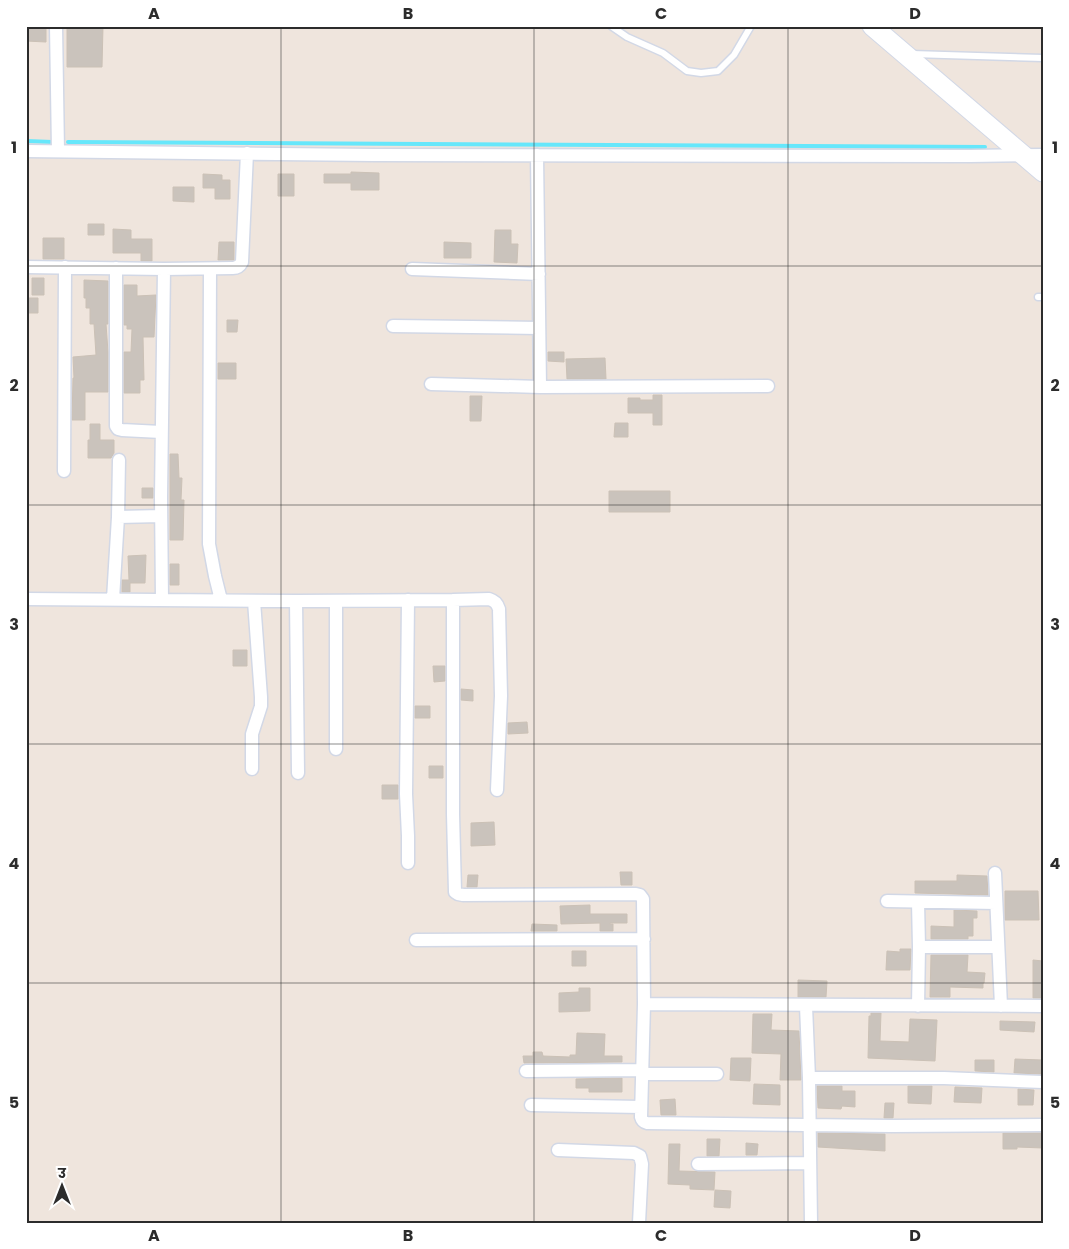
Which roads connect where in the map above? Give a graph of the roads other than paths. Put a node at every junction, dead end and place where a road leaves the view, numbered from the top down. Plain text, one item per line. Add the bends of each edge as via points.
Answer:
1 (56, 26) edge
2 (611, 26) edge
3 (751, 26) edge
4 (872, 26) edge
5 (903, 53) junction
6 (1043, 58) edge
7 (26, 151) edge
8 (58, 151) junction
9 (247, 153) junction
10 (1024, 154) junction
11 (537, 155) junction
12 (1043, 155) edge
13 (1043, 172) edge
14 (26, 267) edge
15 (66, 268) junction
16 (116, 268) junction
17 (164, 269) junction
18 (210, 269) junction
19 (412, 269) dead end
20 (539, 274) junction
21 (392, 326) dead end
22 (539, 328) junction
23 (431, 384) dead end
24 (768, 386) dead end
25 (540, 387) junction
26 (162, 432) junction
27 (119, 460) dead end
28 (64, 471) dead end
29 (161, 516) junction
30 (118, 517) junction
31 (26, 598) edge
32 (113, 599) junction
33 (162, 600) junction
34 (221, 600) junction
35 (408, 600) junction
36 (453, 600) junction
37 (254, 601) junction
38 (296, 601) junction
39 (336, 601) junction
40 (336, 749) dead end
41 (252, 769) dead end
42 (298, 773) dead end
43 (497, 790) dead end
44 (408, 864) dead end
45 (995, 873) dead end
46 (887, 901) dead end
47 (918, 902) junction
48 (996, 904) junction
49 (644, 939) junction
50 (416, 940) dead end
51 (919, 947) junction
52 (998, 947) junction
53 (644, 1004) junction
54 (806, 1006) junction
55 (918, 1006) junction
56 (1000, 1006) junction
57 (1043, 1006) edge
58 (526, 1071) dead end
59 (642, 1072) junction
60 (717, 1074) dead end
61 (808, 1078) junction
62 (1043, 1082) edge
63 (531, 1105) dead end
64 (642, 1107) junction
65 (809, 1124) junction
66 (1043, 1125) edge
67 (558, 1150) dead end
68 (698, 1164) dead end
69 (810, 1164) junction
70 (639, 1223) edge
71 (811, 1223) edge

1 - 8 street
2 - 3 lane via 663,53 688,71 701,73 718,71 734,55
4 - 5 main road
5 - 6 lane
5 - 10 main road
7 - 8 street
8 - 9 street
9 - 11 street
9 - 18 street via 242,262 237,268
10 - 11 street
10 - 12 street
10 - 13 main road
11 - 20 street
14 - 15 street
15 - 16 street
15 - 28 street
16 - 17 street
16 - 26 street via 116,426 122,430
17 - 18 street
17 - 26 street
18 - 34 street via 209,544
19 - 20 street
20 - 22 street
21 - 22 street
22 - 25 street
23 - 25 street
24 - 25 street
26 - 29 street
27 - 30 street
29 - 30 street
29 - 33 street
30 - 32 street
31 - 32 street
32 - 33 street
33 - 34 street
34 - 37 street
35 - 36 street
35 - 39 street
35 - 44 street
36 - 43 street via 488,599 494,601 499,609 501,696
36 - 49 street via 455,892 463,895 636,894 643,899
37 - 38 street
37 - 41 street via 261,706 253,727
38 - 39 street
38 - 42 street
39 - 40 street
45 - 48 street
46 - 47 street
47 - 48 street
47 - 51 street
48 - 52 street
49 - 50 street
49 - 53 street
51 - 52 street
51 - 55 street
52 - 56 street
53 - 54 street
53 - 59 street
54 - 55 street
54 - 61 street
55 - 56 street
56 - 57 street
58 - 59 street
59 - 60 street
59 - 64 street
61 - 62 street
61 - 65 street
63 - 64 street
64 - 65 street via 642,1120 647,1123
65 - 66 street
65 - 69 street
67 - 70 street via 634,1153 640,1156
68 - 69 street
69 - 71 street

